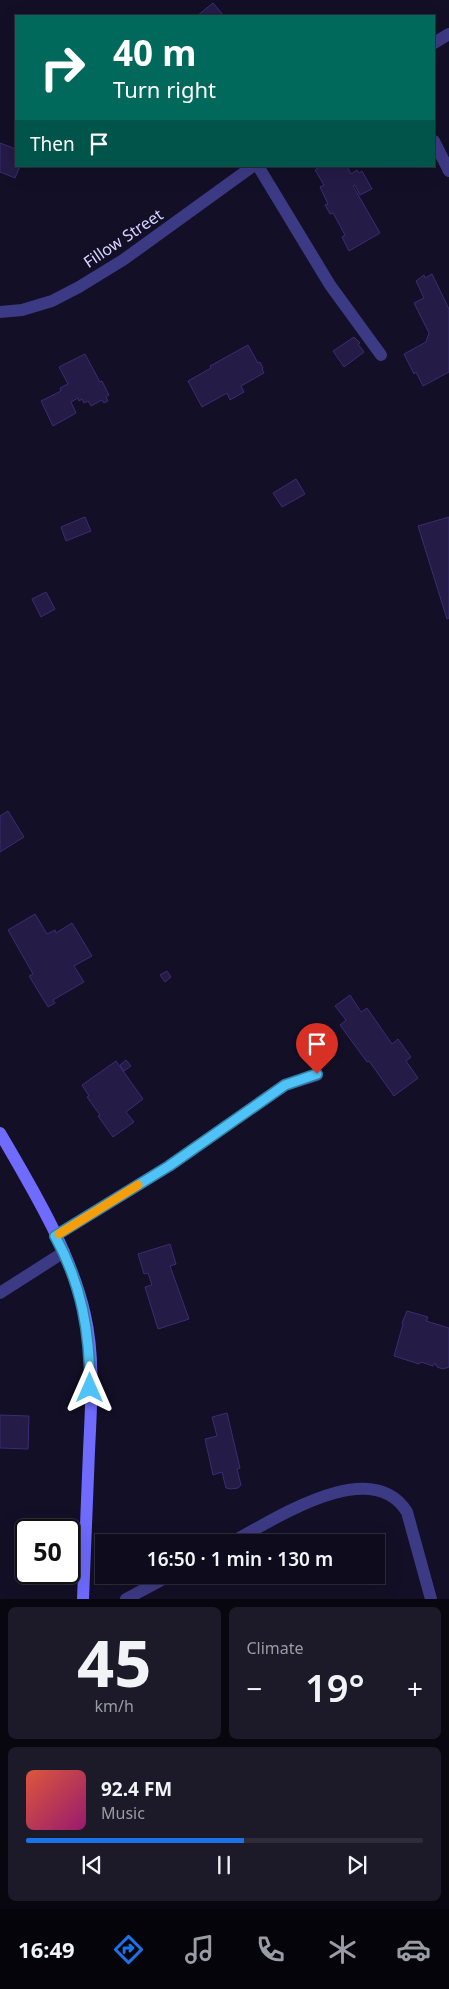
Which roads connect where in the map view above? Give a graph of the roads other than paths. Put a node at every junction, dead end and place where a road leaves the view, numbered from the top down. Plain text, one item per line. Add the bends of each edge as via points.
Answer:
1 (449, 34) edge
2 (435, 42) edge
3 (435, 143) edge
4 (251, 167) edge
5 (259, 167) edge
6 (449, 171) edge
7 (0, 312) edge
8 (381, 355) dead end
9 (317, 1074) dead end
10 (0, 1133) edge
11 (55, 1236) junction
12 (64, 1252) junction
13 (0, 1293) edge
14 (248, 1534) edge
15 (154, 1584) edge
16 (83, 1599) edge
17 (126, 1599) edge
18 (432, 1599) edge

1 - 2 street
3 - 6 street
4 - 7 street, Fillow Street via 131,254 79,287 52,301 22,310
5 - 8 street via 330,285
9 - 11 street via 285,1085 169,1166
10 - 11 main road
11 - 12 main road
12 - 13 street
12 - 16 main road via 86,1316 90,1355 91,1420
14 - 18 street via 330,1495 363,1488 380,1491 400,1502 407,1512
15 - 17 street

